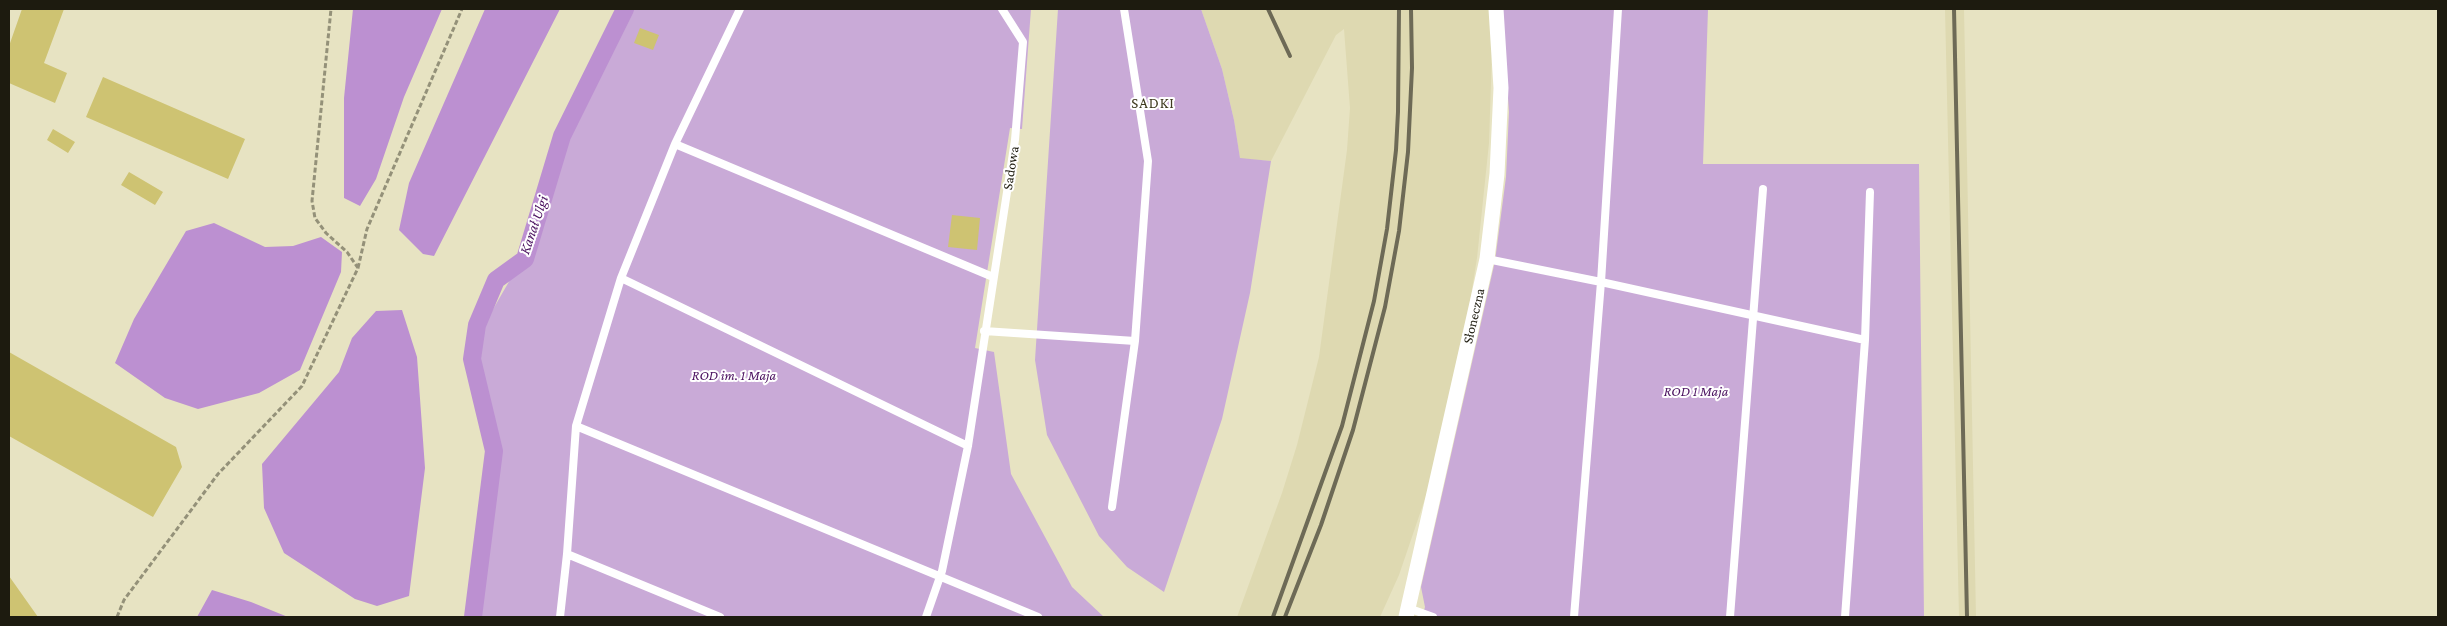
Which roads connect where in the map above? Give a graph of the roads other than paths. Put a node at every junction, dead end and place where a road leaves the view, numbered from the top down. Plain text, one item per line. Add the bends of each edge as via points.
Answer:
1 (740, 9) edge
2 (1002, 9) edge
3 (1124, 9) edge
4 (1496, 9) edge
5 (1618, 9) edge
6 (675, 144) junction
7 (1763, 189) dead end
8 (1870, 192) dead end
9 (1487, 259) junction
10 (993, 277) junction
11 (621, 278) junction
12 (1601, 282) junction
13 (1752, 315) junction
14 (984, 331) junction
15 (1865, 340) junction
16 (1135, 341) junction
17 (576, 426) junction
18 (968, 446) junction
19 (1112, 507) dead end
20 (568, 554) junction
21 (940, 576) junction
22 (1407, 612) edge
23 (560, 617) edge
24 (720, 617) edge
25 (926, 617) edge
26 (1038, 617) edge
27 (1433, 617) edge
28 (1574, 617) edge
29 (1730, 617) edge
30 (1845, 617) edge

1 - 6 lane
2 - 10 lane, Sadowa via 1023,42 1015,140
3 - 16 lane via 1148,160
4 - 9 street, Słoneczna via 1501,88 1497,174
5 - 12 lane
6 - 10 lane
6 - 11 lane
7 - 13 lane
8 - 15 lane
9 - 12 lane
9 - 22 street, Słoneczna
10 - 14 lane, Sadowa
11 - 17 lane
11 - 18 lane
12 - 13 lane
12 - 28 lane
13 - 15 lane
13 - 29 lane
14 - 16 lane
14 - 18 lane, Sadowa
15 - 30 lane
16 - 19 lane
17 - 20 lane
17 - 21 lane
18 - 21 lane, Sadowa
20 - 23 lane
20 - 24 lane
21 - 25 lane, Sadowa
21 - 26 lane
22 - 27 lane

